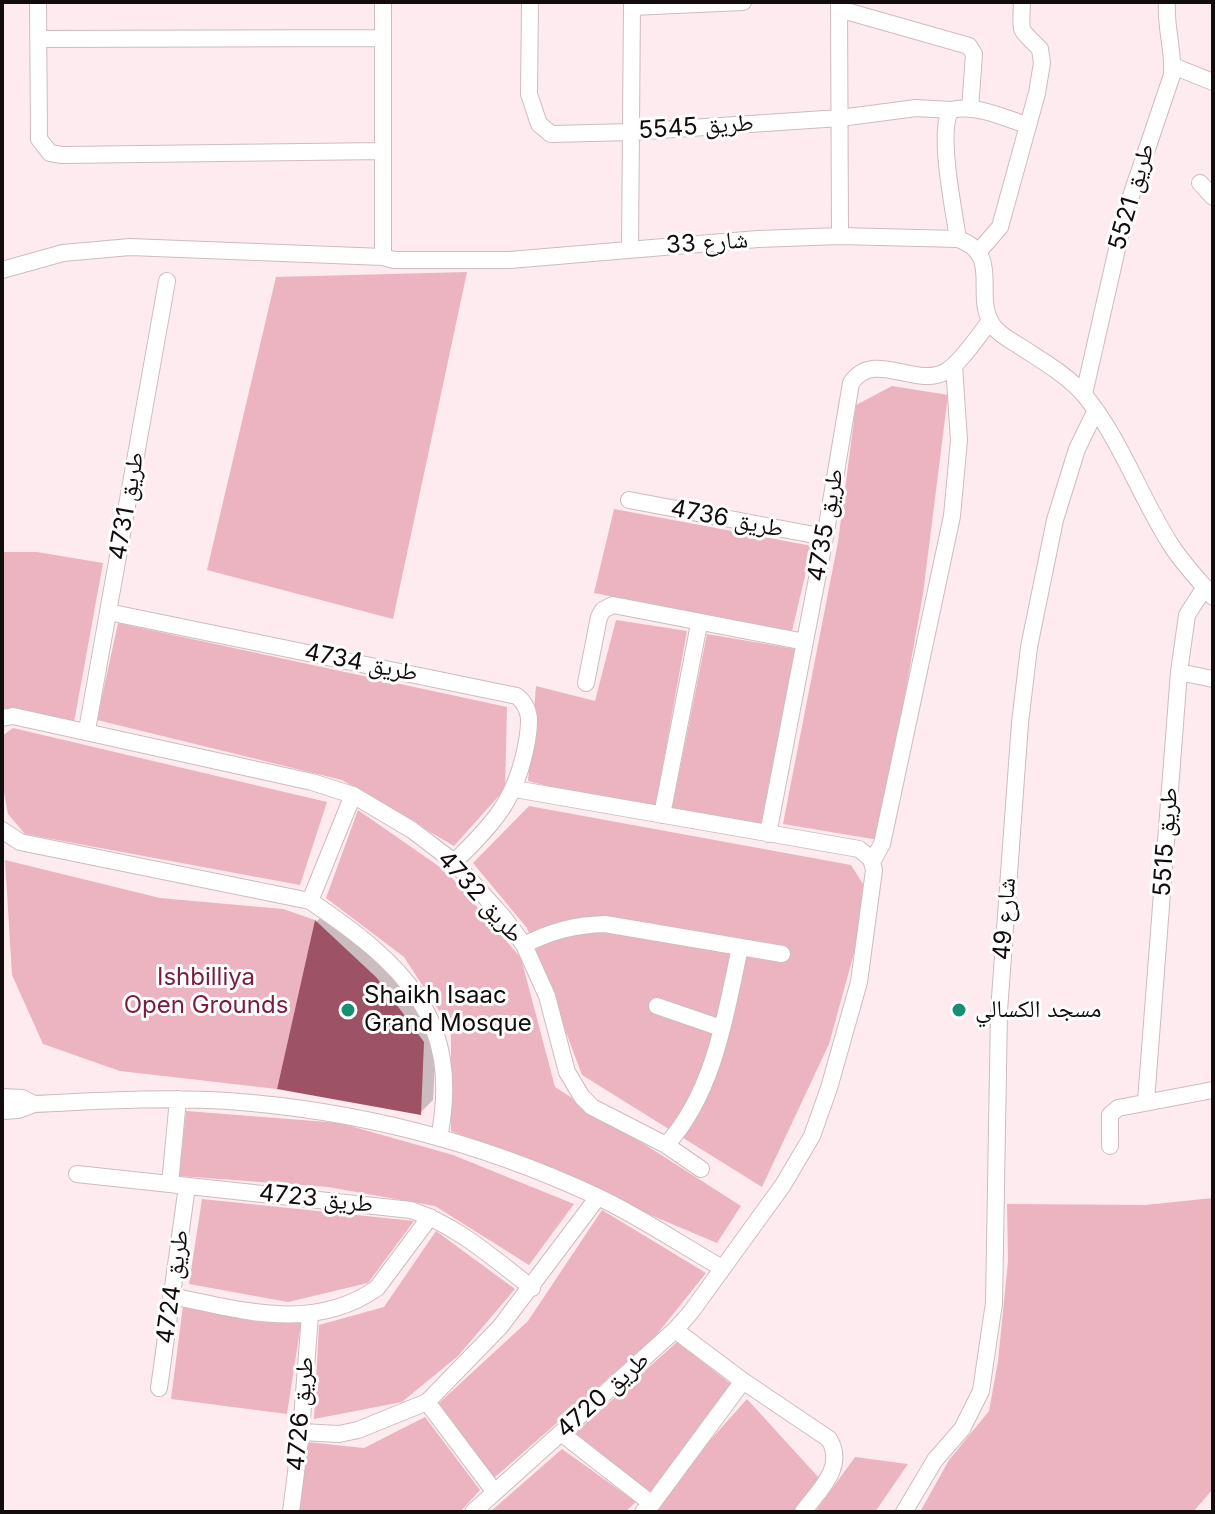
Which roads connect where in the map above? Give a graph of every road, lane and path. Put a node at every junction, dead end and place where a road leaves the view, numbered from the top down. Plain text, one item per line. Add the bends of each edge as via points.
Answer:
1 (38, 2) edge
2 (383, 2) edge
3 (530, 2) edge
4 (743, 2) edge
5 (1022, 2) edge
6 (1167, 2) edge
7 (632, 5) edge
8 (839, 6) edge
9 (383, 38) junction
10 (38, 39) junction
11 (1173, 66) junction
12 (1213, 82) edge
13 (970, 109) junction
14 (951, 110) junction
15 (840, 118) junction
16 (1027, 125) junction
17 (631, 132) junction
18 (383, 151) junction
19 (1200, 183) dead end
20 (1213, 197) edge
21 (840, 236) junction
22 (958, 239) junction
23 (630, 248) junction
24 (979, 251) junction
25 (383, 257) junction
26 (2, 270) edge
27 (167, 281) dead end
28 (990, 321) junction
29 (954, 365) junction
30 (1084, 394) junction
31 (1096, 410) junction
32 (629, 500) dead end
33 (825, 537) junction
34 (1209, 592) edge
35 (108, 612) junction
36 (699, 624) junction
37 (805, 642) junction
38 (1179, 672) junction
39 (1213, 679) edge
40 (586, 683) dead end
41 (8, 717) edge
42 (87, 730) junction
43 (515, 789) junction
44 (353, 795) junction
45 (662, 815) junction
46 (2, 830) edge
47 (768, 834) junction
48 (454, 862) junction
49 (872, 862) junction
50 (310, 901) junction
51 (524, 945) junction
52 (740, 947) junction
53 (782, 954) dead end
54 (657, 1006) dead end
55 (721, 1028) junction
56 (1213, 1090) edge
57 (2, 1097) edge
58 (178, 1099) junction
59 (1146, 1101) junction
60 (34, 1104) junction
61 (2, 1111) edge
62 (439, 1138) junction
63 (666, 1145) junction
64 (1110, 1146) dead end
65 (701, 1169) dead end
66 (77, 1174) dead end
67 (179, 1185) junction
68 (598, 1197) junction
69 (430, 1217) junction
70 (722, 1268) junction
71 (532, 1288) junction
72 (171, 1296) junction
73 (310, 1315) junction
74 (675, 1330) junction
75 (743, 1381) junction
76 (159, 1388) dead end
77 (427, 1402) junction
78 (301, 1432) junction
79 (561, 1433) junction
80 (494, 1491) junction
81 (648, 1508) edge
82 (291, 1512) edge
83 (473, 1512) edge
84 (803, 1512) edge
85 (904, 1512) edge

1 - 10 street
2 - 9 street
3 - 17 street, طريق 5545 via 529,94 539,124 551,134
4 - 7 street
5 - 16 street via 1021,29 1042,53
6 - 11 street, طريق 5521
7 - 17 street
8 - 13 street via 969,46 974,54
8 - 15 street
9 - 10 street
9 - 18 street
10 - 18 street via 39,139 56,155
11 - 12 street
11 - 30 street, طريق 5521 via 1125,214
13 - 14 street, طريق 5545
13 - 16 street, طريق 5545
14 - 15 street, طريق 5545 via 916,108
14 - 22 street via 945,137
15 - 17 street, طريق 5545
15 - 21 street
16 - 24 street via 1000,227
17 - 23 street
18 - 25 street
19 - 20 street
21 - 22 street, شارع 33
21 - 23 street, شارع 33
22 - 24 street, شارع 33
23 - 25 street, شارع 33 via 510,260
24 - 28 street
25 - 26 street, شارع 33 via 130,247 63,253
27 - 35 street, طريق 4731
28 - 29 street
28 - 30 street
29 - 33 street, طريق 4735 via 937,375 877,368 856,376 848,391
29 - 49 street, طريق 4720 via 959,440 952,516 882,844
30 - 31 street
31 - 34 street via 1170,544
31 - 85 street, شارع 49 via 1077,449 1055,520 1029,647 1020,723 999,1011 994,1303 981,1391 962,1429 935,1460
32 - 33 street, طريق 4736
33 - 37 street, طريق 4735
34 - 38 street, طريق 5515 via 1187,615
35 - 42 street, طريق 4731
35 - 43 street, طريق 4734 via 517,696 530,723
36 - 37 street
36 - 40 street via 613,605 603,610
36 - 45 street
37 - 47 street, طريق 4735
38 - 39 street
38 - 59 street, طريق 5515
41 - 42 street, طريق 4732
42 - 44 street, طريق 4732
43 - 45 street
43 - 48 street, طريق 4734 via 496,821
44 - 48 street, طريق 4732
44 - 50 street
45 - 47 street
46 - 50 street via 20,842
47 - 49 street via 859,849
48 - 51 street, طريق 4732
49 - 70 street, طريق 4720 via 859,982 816,1124 783,1185
50 - 62 street via 379,951 409,983 431,1019 446,1078
51 - 52 street via 577,925 605,924
51 - 63 street, طريق 4732 via 547,996 573,1086 592,1107
52 - 53 street
52 - 55 street
54 - 55 street
55 - 63 street via 696,1105
56 - 59 street
57 - 60 street
58 - 60 street
58 - 62 street via 320,1111
58 - 67 street, طريق 4724
59 - 64 street via 1113,1111
60 - 61 street
62 - 68 street via 518,1163
63 - 65 street, طريق 4732
66 - 67 street, طريق 4723
67 - 69 street, طريق 4723 via 391,1206
67 - 72 street, طريق 4724
68 - 70 street
68 - 71 street
69 - 71 street, طريق 4723 via 463,1234
69 - 73 street via 377,1288
70 - 74 street, طريق 4720
71 - 77 street
72 - 73 street via 257,1313
72 - 76 street, طريق 4724
73 - 78 street, طريق 4726
74 - 75 street
74 - 79 street, طريق 4720
75 - 81 street
75 - 84 street via 834,1447 833,1471
77 - 78 street via 358,1430
77 - 80 street
78 - 82 street, طريق 4726
79 - 80 street, طريق 4720
79 - 81 street
80 - 83 street, طريق 4720

